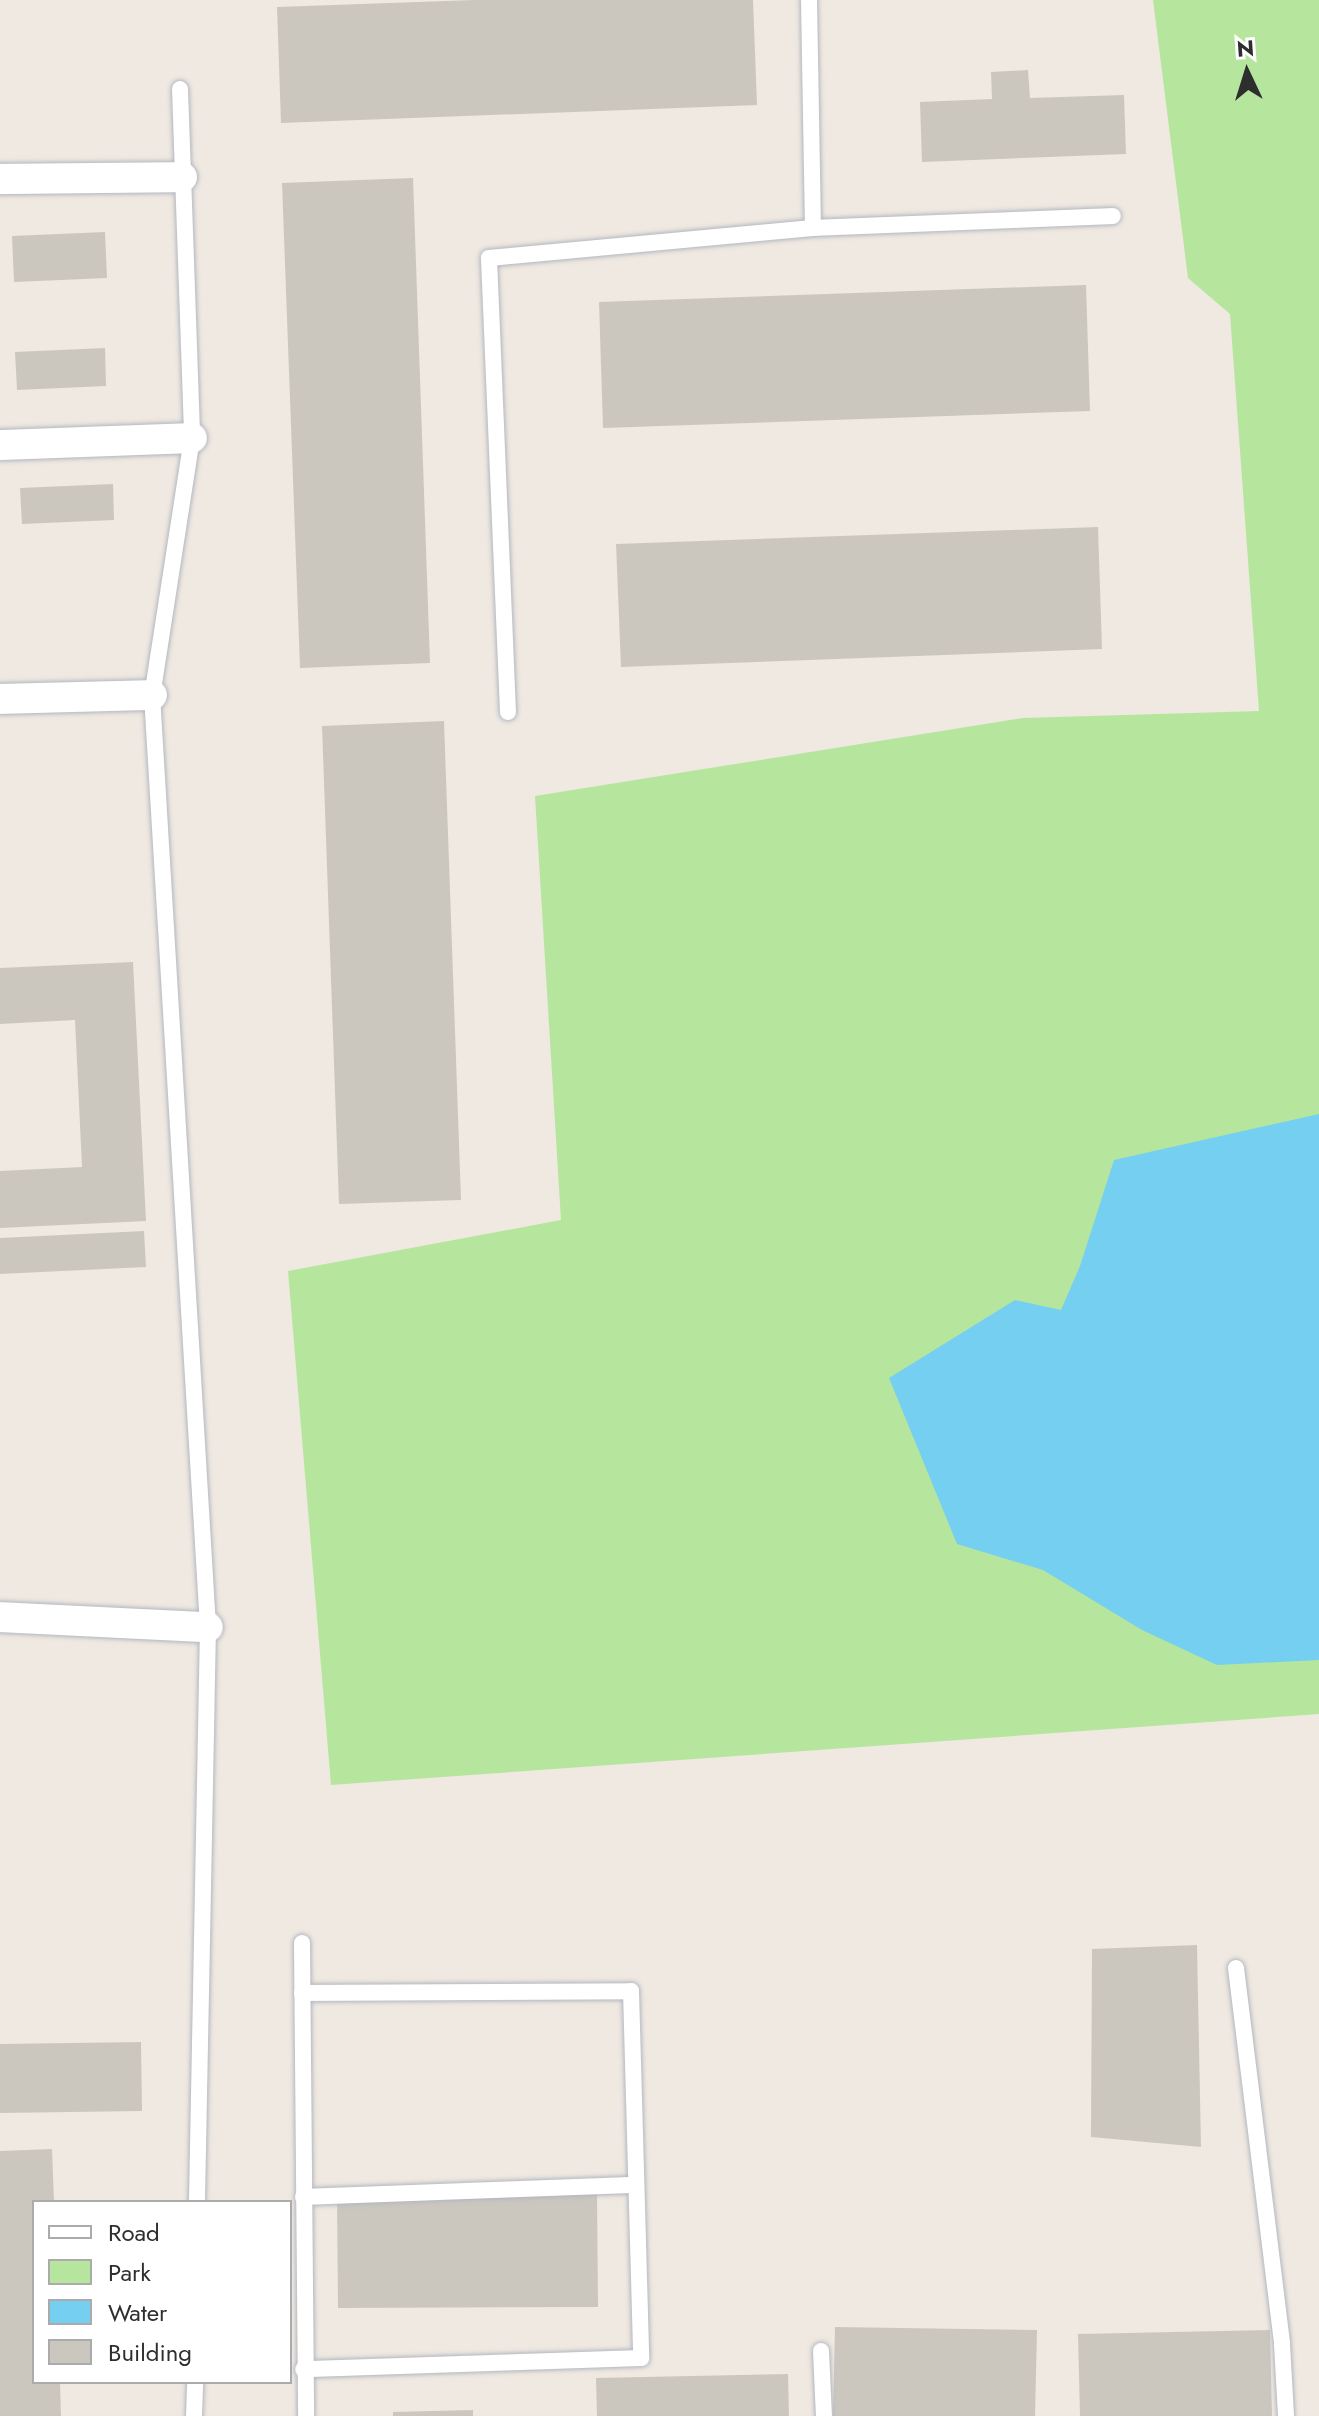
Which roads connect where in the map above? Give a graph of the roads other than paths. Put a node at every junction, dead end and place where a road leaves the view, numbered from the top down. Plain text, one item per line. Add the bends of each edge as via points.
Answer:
1 (809, 0) edge
2 (180, 89) dead end
3 (182, 177) junction
4 (0, 179) edge
5 (1113, 216) dead end
6 (813, 228) junction
7 (192, 438) junction
8 (0, 445) edge
9 (152, 695) junction
10 (0, 699) edge
11 (508, 712) dead end
12 (0, 1617) edge
13 (208, 1627) junction
14 (302, 1943) dead end
15 (1236, 1968) dead end
16 (302, 1993) junction
17 (636, 2185) junction
18 (303, 2197) junction
19 (197, 2200) edge
20 (821, 2351) dead end
21 (303, 2369) junction
22 (195, 2384) edge
23 (194, 2416) edge
24 (306, 2416) edge
25 (824, 2416) edge
26 (1286, 2416) edge

1 - 6 lane
2 - 3 lane
3 - 4 street
3 - 7 lane
5 - 6 lane
6 - 11 lane via 489,258
7 - 8 street
7 - 9 lane
9 - 10 street
9 - 13 lane
12 - 13 street
13 - 19 lane
14 - 16 lane
15 - 26 lane via 1282,2344
16 - 17 lane via 631,1991
16 - 18 lane
17 - 18 lane
17 - 21 lane via 641,2358
18 - 21 lane
20 - 25 lane
21 - 24 lane
22 - 23 lane

